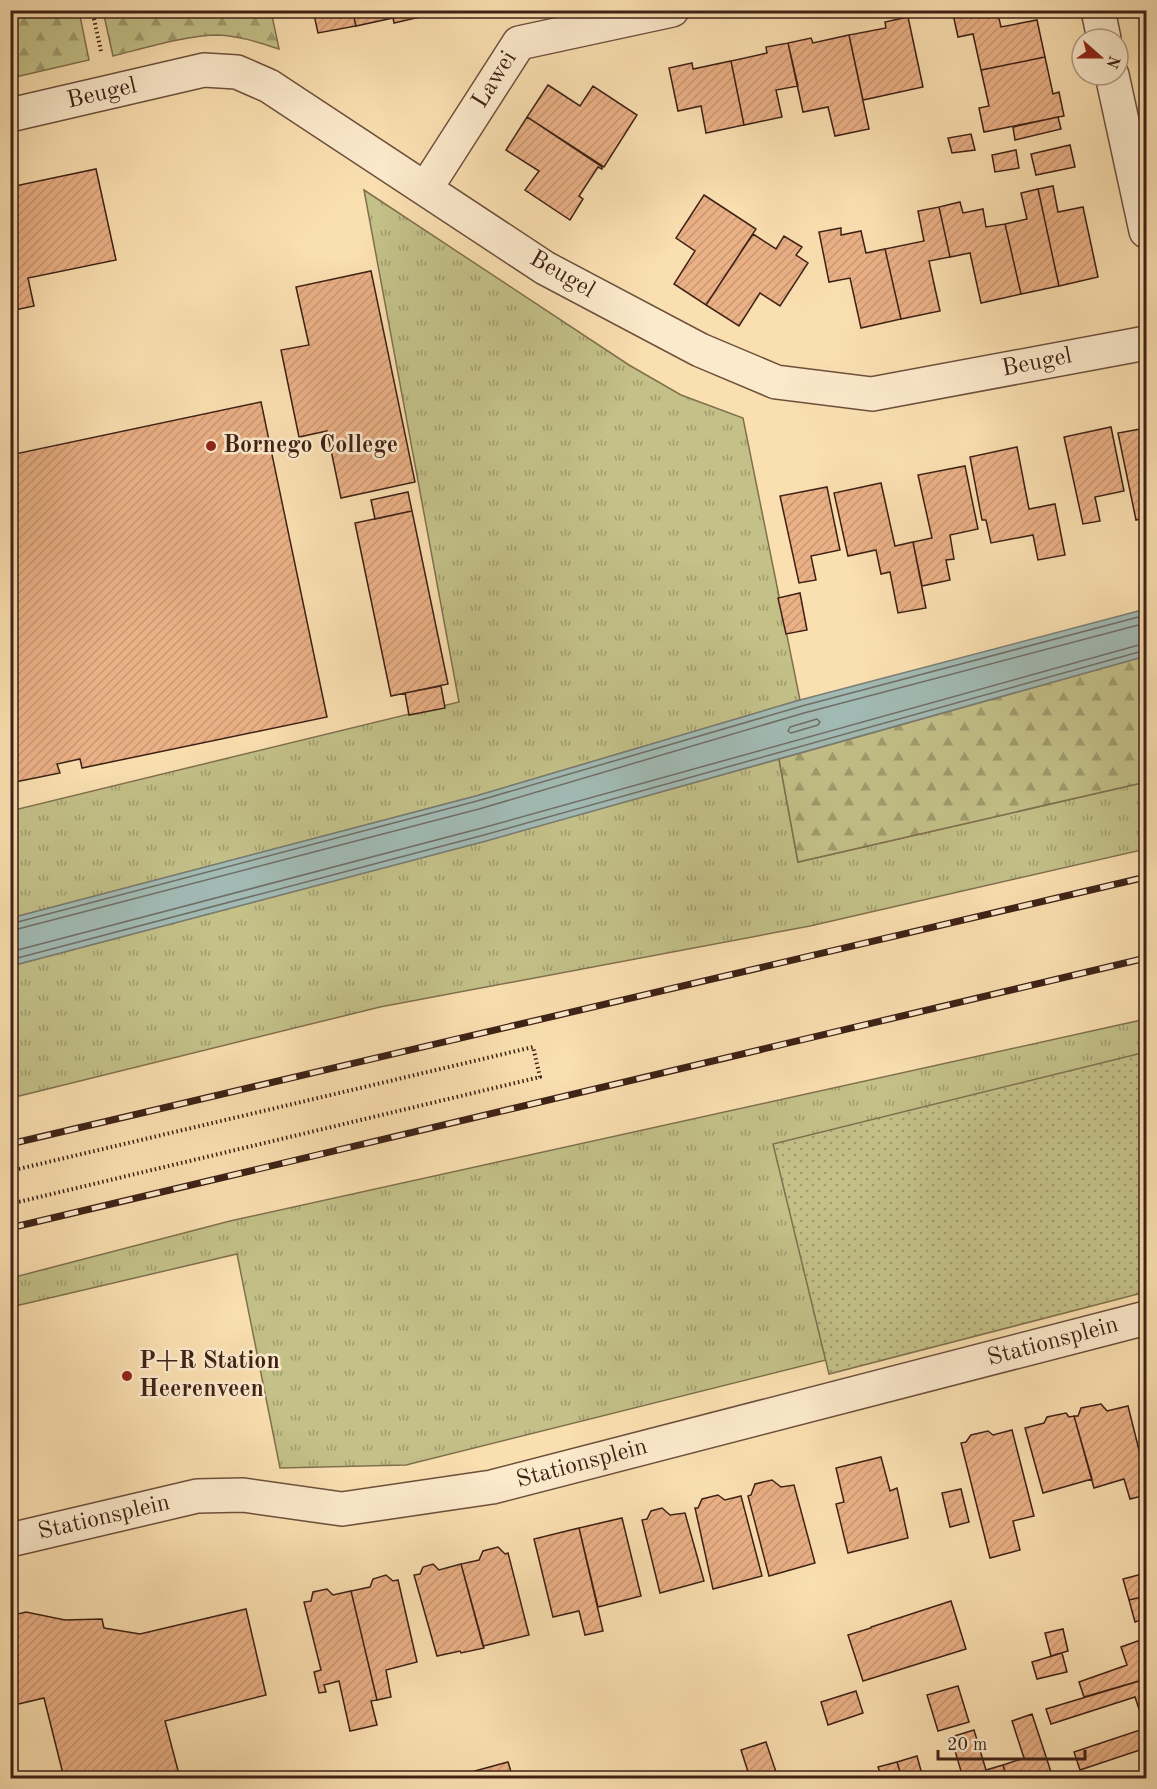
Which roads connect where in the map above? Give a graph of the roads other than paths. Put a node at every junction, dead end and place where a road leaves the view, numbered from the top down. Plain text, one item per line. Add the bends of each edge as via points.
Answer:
1 (672, 10) edge
2 (1098, 10) edge
3 (1102, 27) edge
4 (1115, 87) edge
5 (10, 115) edge
6 (426, 188) junction
7 (1146, 231) edge
8 (1146, 343) edge
9 (1146, 1318) edge
10 (10, 1540) edge

1 - 6 street, Lawei via 519,43
2 - 3 street
4 - 7 street
5 - 6 street, Beugel via 204,70 237,72 269,86
6 - 8 street, Beugel via 545,267 700,350 776,382 872,394
9 - 10 street, Stationsplein via 492,1487 342,1509 243,1495 197,1496

